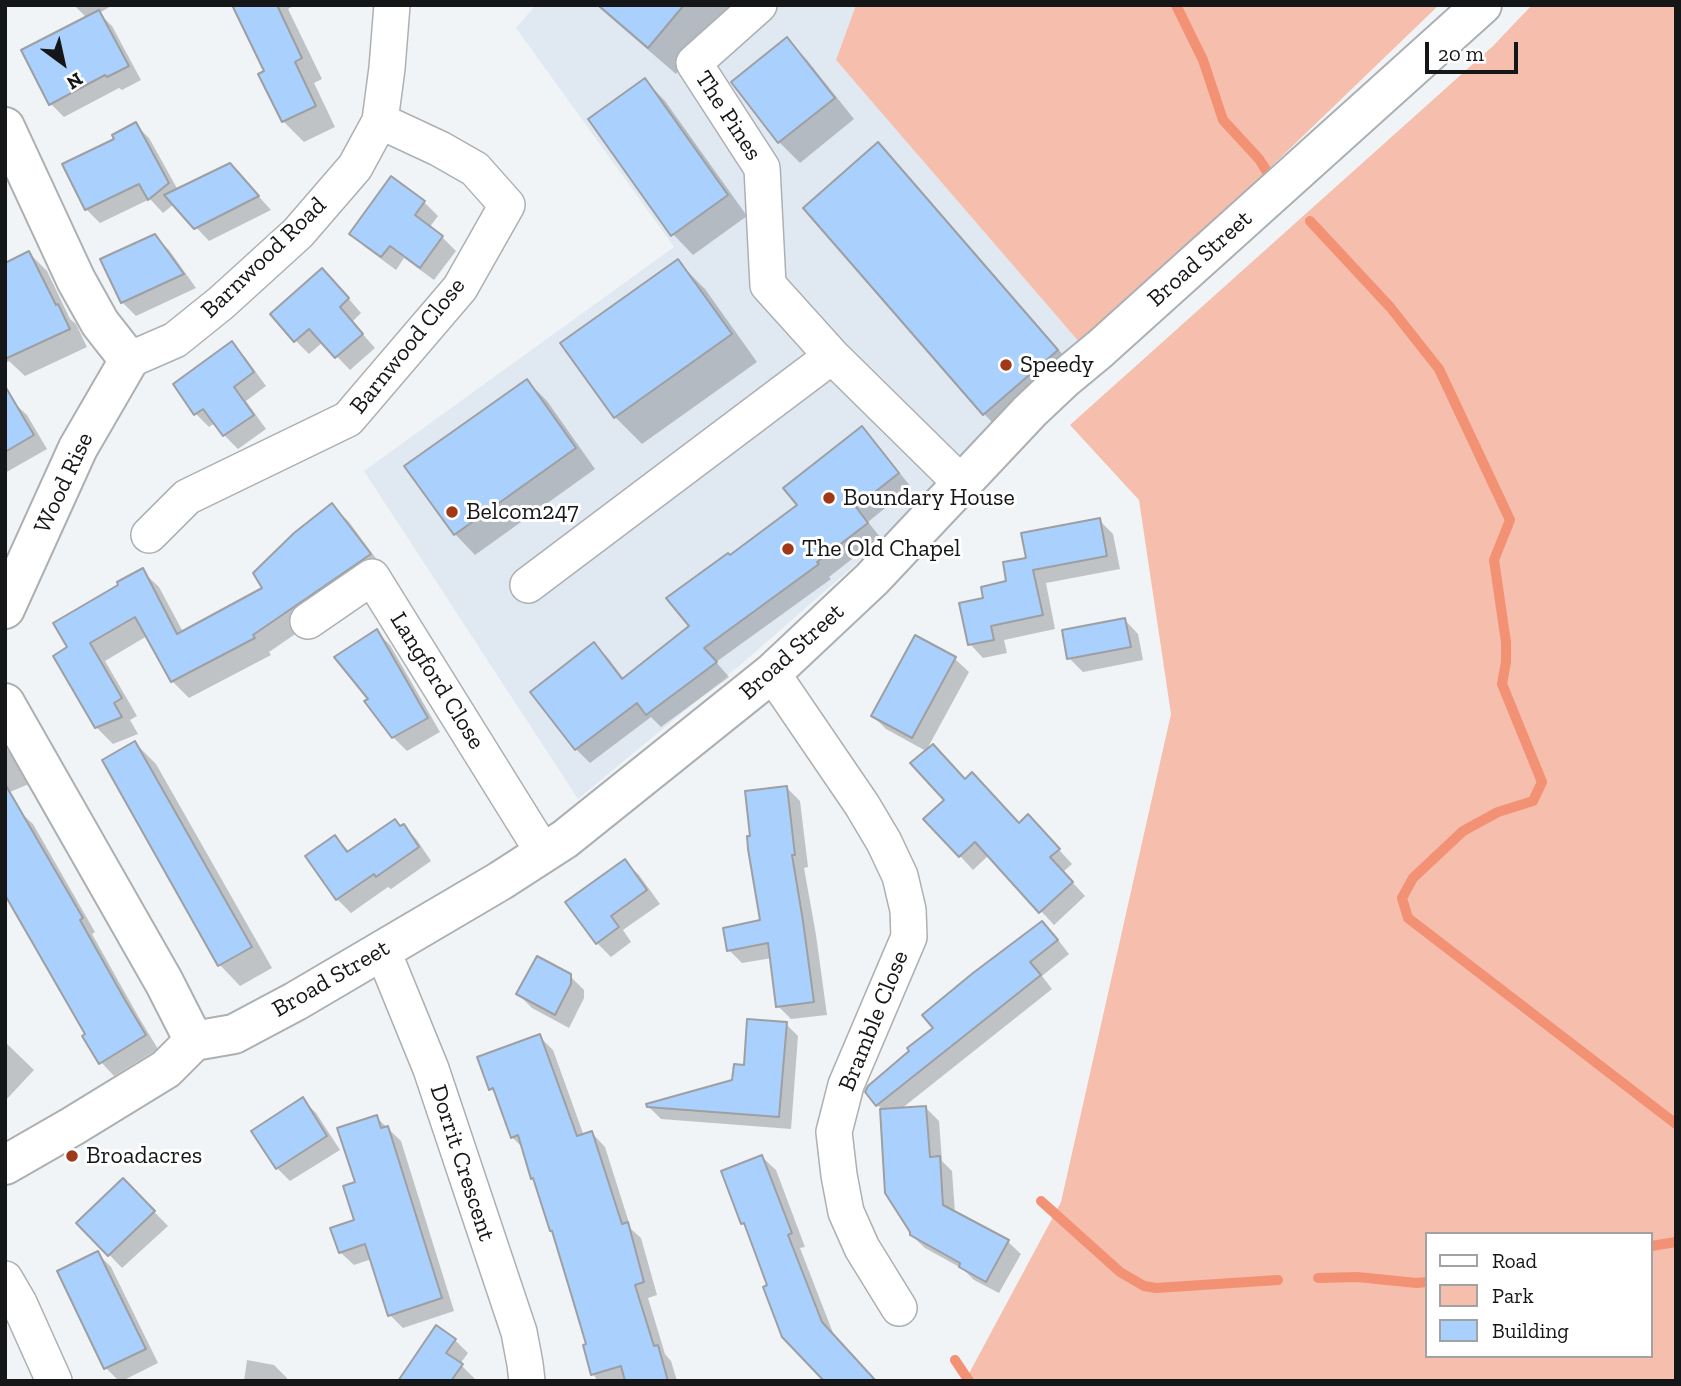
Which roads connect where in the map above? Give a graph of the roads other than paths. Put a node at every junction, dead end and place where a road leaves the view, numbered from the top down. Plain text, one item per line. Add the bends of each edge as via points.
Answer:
1 (392, 5) edge
2 (759, 5) edge
3 (1482, 5) edge
4 (380, 121) junction
5 (5, 127) edge
6 (832, 356) junction
7 (128, 360) junction
8 (962, 484) junction
9 (149, 535) dead end
10 (528, 585) dead end
11 (5, 609) edge
12 (308, 621) dead end
13 (772, 673) junction
14 (5, 703) edge
15 (543, 852) junction
16 (382, 949) junction
17 (194, 1041) junction
18 (5, 1165) edge
19 (5, 1279) edge
20 (899, 1308) dead end
21 (54, 1381) edge
22 (527, 1381) edge

1 - 4 street, Barnwood Road
2 - 6 street, The Pines via 694,63 762,168 768,285
3 - 8 street, Broad Street via 1056,386
4 - 7 street, Barnwood Road via 355,167 298,233 175,340
4 - 9 street, Barnwood Close via 475,169 507,205 460,288 348,419 187,497
5 - 7 street via 76,280
6 - 8 street, The Pines
6 - 10 street
7 - 11 street, Wood Rise via 78,448
8 - 13 street, Broad Street via 872,579
12 - 15 street, Langford Close via 372,577
13 - 15 street, Broad Street
13 - 20 street, Bramble Close via 884,842 900,876 908,910 909,937 846,1085 834,1132 846,1212
14 - 17 street
15 - 16 street, Broad Street
16 - 17 street, Broad Street via 234,1034
16 - 22 street, Dorrit Crescent via 431,1069 519,1332
17 - 18 street via 166,1069
19 - 21 street

